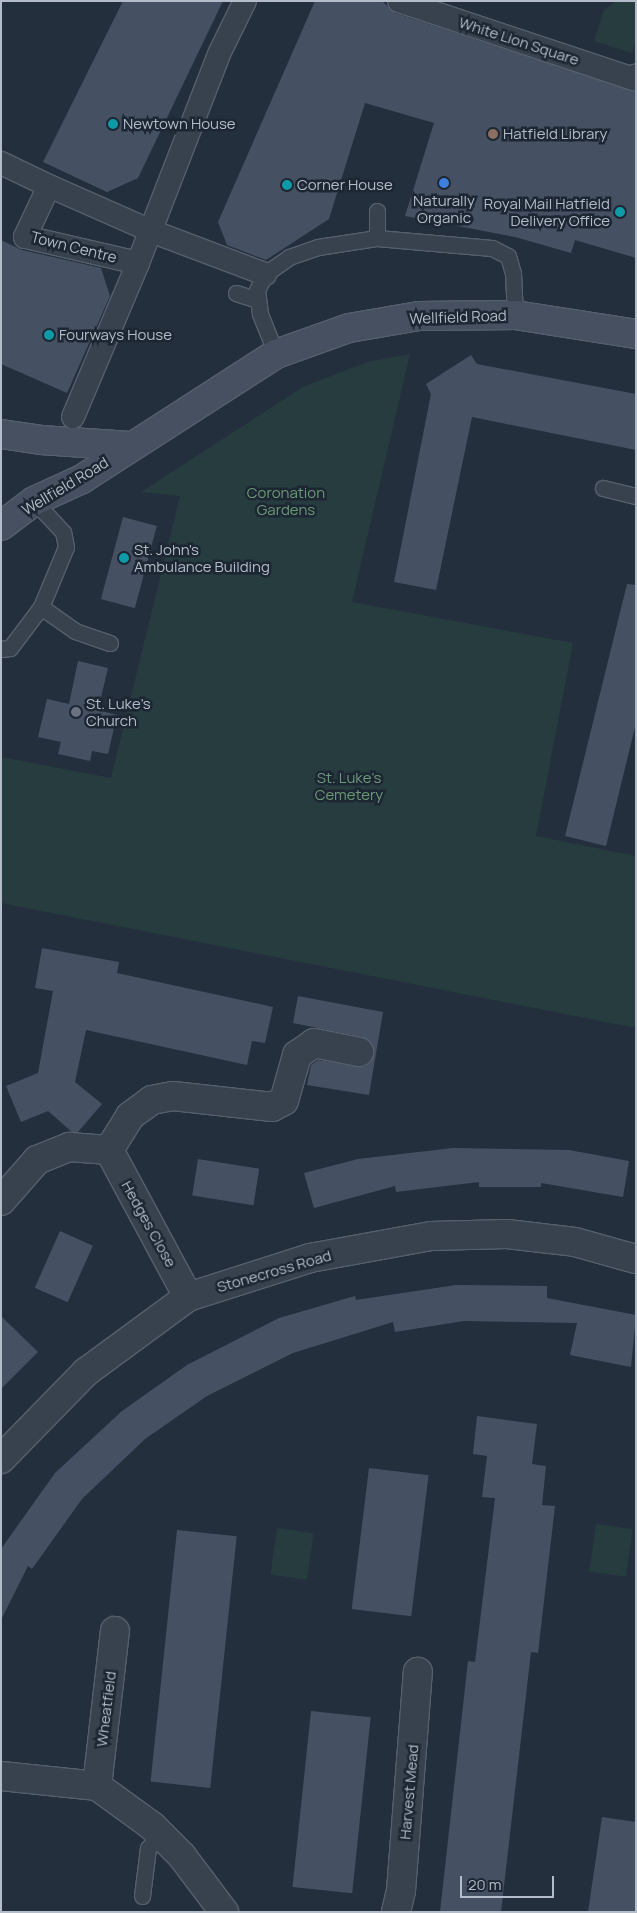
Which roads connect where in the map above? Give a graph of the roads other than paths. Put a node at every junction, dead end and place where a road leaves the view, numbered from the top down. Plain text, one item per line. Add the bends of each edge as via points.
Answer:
1 (245, 1) edge
2 (399, 1) edge
3 (636, 75) edge
4 (1, 163) edge
5 (49, 186) junction
6 (377, 211) dead end
7 (151, 231) junction
8 (377, 238) junction
9 (138, 263) junction
10 (265, 274) junction
11 (236, 293) dead end
12 (258, 300) junction
13 (515, 315) junction
14 (636, 334) edge
15 (276, 354) junction
16 (73, 418) dead end
17 (1, 434) edge
18 (130, 446) junction
19 (603, 488) dead end
20 (636, 496) edge
21 (34, 501) junction
22 (1, 526) edge
23 (41, 607) junction
24 (110, 643) dead end
25 (1, 649) edge
26 (358, 1052) dead end
27 (109, 1150) junction
28 (1, 1201) edge
29 (636, 1259) edge
30 (188, 1297) junction
31 (1, 1459) edge
32 (114, 1631) dead end
33 (418, 1672) dead end
34 (1, 1776) edge
35 (97, 1786) junction
36 (160, 1835) junction
37 (142, 1896) dead end
38 (224, 1912) edge
39 (396, 1912) edge

1 - 7 street, Town Centre via 219,54
2 - 3 street, White Lion Square via 634,79
4 - 5 street
5 - 7 street
5 - 9 street, Town Centre via 25,237
6 - 8 lane
7 - 9 street, Town Centre
7 - 10 street
8 - 10 lane via 318,247 289,257
8 - 13 lane via 492,248 508,256 513,273
9 - 16 street, Town Centre
10 - 12 lane via 257,290
11 - 12 lane
12 - 15 lane via 260,314
13 - 14 main road, Wellfield Road
13 - 15 main road, Wellfield Road via 419,316 349,328
15 - 18 main road, Wellfield Road
17 - 18 main road, Wellfield Road
18 - 21 main road, Wellfield Road via 82,479
19 - 20 lane
21 - 22 main road, Wellfield Road
21 - 23 lane via 63,532 66,546
23 - 24 lane via 75,631
23 - 25 lane via 10,648
26 - 27 street via 314,1043 297,1055 284,1101 272,1108 173,1096 152,1100 130,1116
27 - 28 street via 69,1146 37,1160
27 - 30 street, Hedges Close
29 - 30 street, Stonecross Road via 575,1242 546,1238 507,1234 431,1236 310,1258
30 - 31 street, Stonecross Road via 86,1372
32 - 35 street, Wheatfield
33 - 39 street, Harvest Mead via 401,1891
34 - 35 street
35 - 36 street
36 - 37 lane via 148,1848
36 - 38 street via 182,1856

